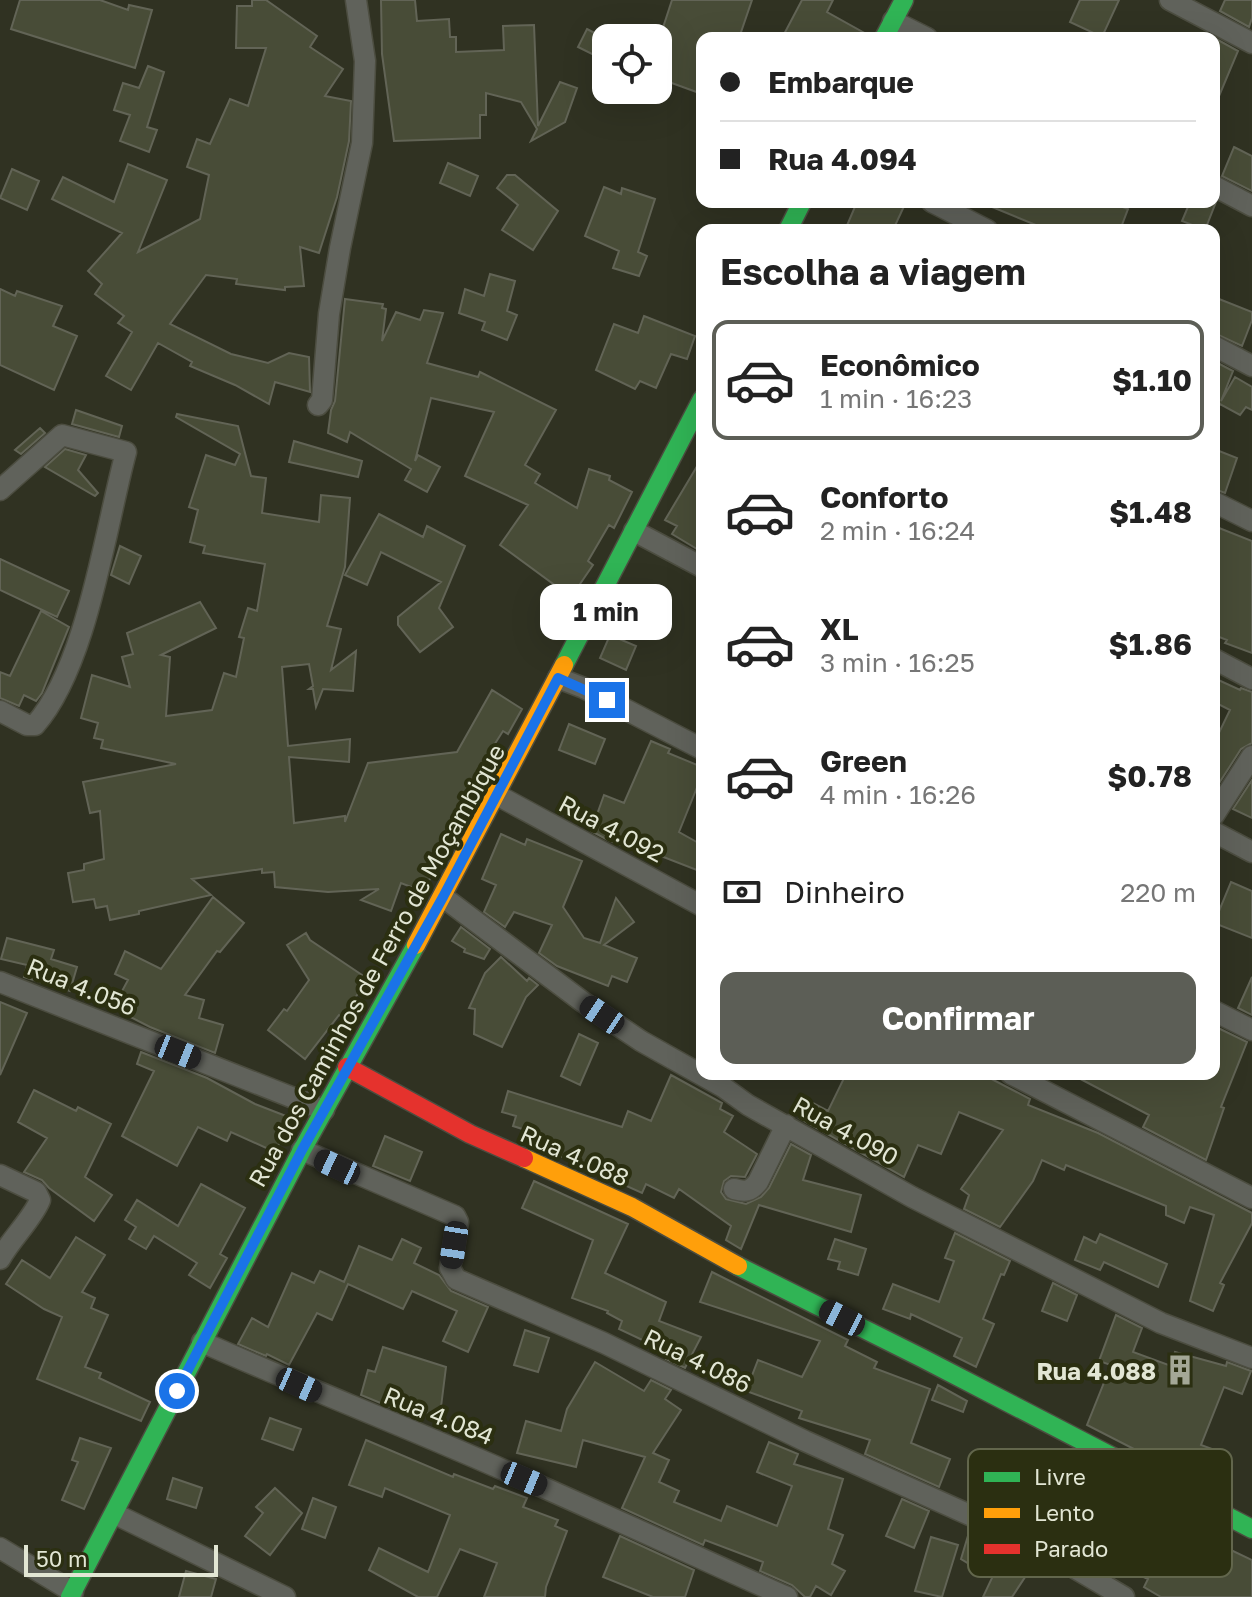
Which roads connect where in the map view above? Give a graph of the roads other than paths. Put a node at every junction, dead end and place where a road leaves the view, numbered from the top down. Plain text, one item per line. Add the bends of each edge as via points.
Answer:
1 (356, 0) edge
2 (904, 0) edge
3 (1170, 0) edge
4 (889, 29) edge
5 (1252, 43) edge
6 (1220, 189) edge
7 (1252, 206) edge
8 (944, 208) edge
9 (975, 224) edge
10 (1220, 349) edge
11 (1252, 366) edge
12 (318, 405) dead end
13 (696, 411) edge
14 (0, 490) edge
15 (1220, 505) edge
16 (1252, 521) edge
17 (634, 531) junction
18 (696, 564) edge
19 (1220, 662) edge
20 (558, 678) junction
21 (1252, 679) edge
22 (0, 711) edge
23 (696, 746) edge
24 (1252, 756) edge
25 (497, 795) junction
26 (1220, 806) edge
27 (1220, 835) edge
28 (1252, 852) edge
29 (443, 897) junction
30 (696, 903) edge
31 (0, 982) edge
32 (1220, 1014) edge
33 (1252, 1030) edge
34 (347, 1067) junction
35 (696, 1073) edge
36 (708, 1080) edge
37 (1023, 1080) edge
38 (324, 1110) junction
39 (786, 1125) junction
40 (302, 1150) junction
41 (0, 1175) edge
42 (734, 1189) dead end
43 (1252, 1198) edge
44 (0, 1259) edge
45 (202, 1342) junction
46 (1252, 1358) edge
47 (1098, 1449) edge
48 (115, 1514) junction
49 (968, 1514) edge
50 (1232, 1519) edge
51 (1252, 1529) edge
52 (0, 1548) edge
53 (1090, 1577) edge
54 (72, 1595) edge
55 (285, 1597) edge
56 (787, 1597) edge
57 (1124, 1597) edge

1 - 12 street via 365,61 362,143 340,248
2 - 4 street
3 - 5 street
6 - 7 street
8 - 9 street
10 - 11 street
13 - 17 street, Rua dos Caminhos de Ferro de Moçambique
14 - 22 street via 62,435 126,452 68,672 35,725
15 - 16 street
17 - 18 street
17 - 20 street, Rua dos Caminhos de Ferro de Moçambique
19 - 21 street
20 - 23 street
20 - 25 street, Rua dos Caminhos de Ferro de Moçambique
24 - 26 street
25 - 29 street, Rua dos Caminhos de Ferro de Moçambique
25 - 30 street, Rua 4.092
27 - 28 street
29 - 34 street, Rua dos Caminhos de Ferro de Moçambique
29 - 35 street, Rua 4.090 via 583,1002
31 - 38 street, Rua 4.056
32 - 33 street
34 - 38 street, Rua dos Caminhos de Ferro de Moçambique
34 - 47 street, Rua 4.088 via 470,1134 632,1207
36 - 39 street, Rua 4.090
37 - 43 street
38 - 40 street, Rua dos Caminhos de Ferro de Moçambique
39 - 42 street via 753,1189
39 - 46 street, Rua 4.090 via 912,1197 1161,1323
40 - 45 street, Rua dos Caminhos de Ferro de Moçambique
40 - 49 street, Rua 4.086 via 455,1216 450,1268 456,1279
41 - 44 street via 36,1192 40,1200
45 - 48 street, Rua dos Caminhos de Ferro de Moçambique
45 - 56 street, Rua 4.084
48 - 54 street, Rua dos Caminhos de Ferro de Moçambique
48 - 55 street
50 - 51 street, Rua 4.088
52 - 54 street
53 - 57 street, Rua 4.086

